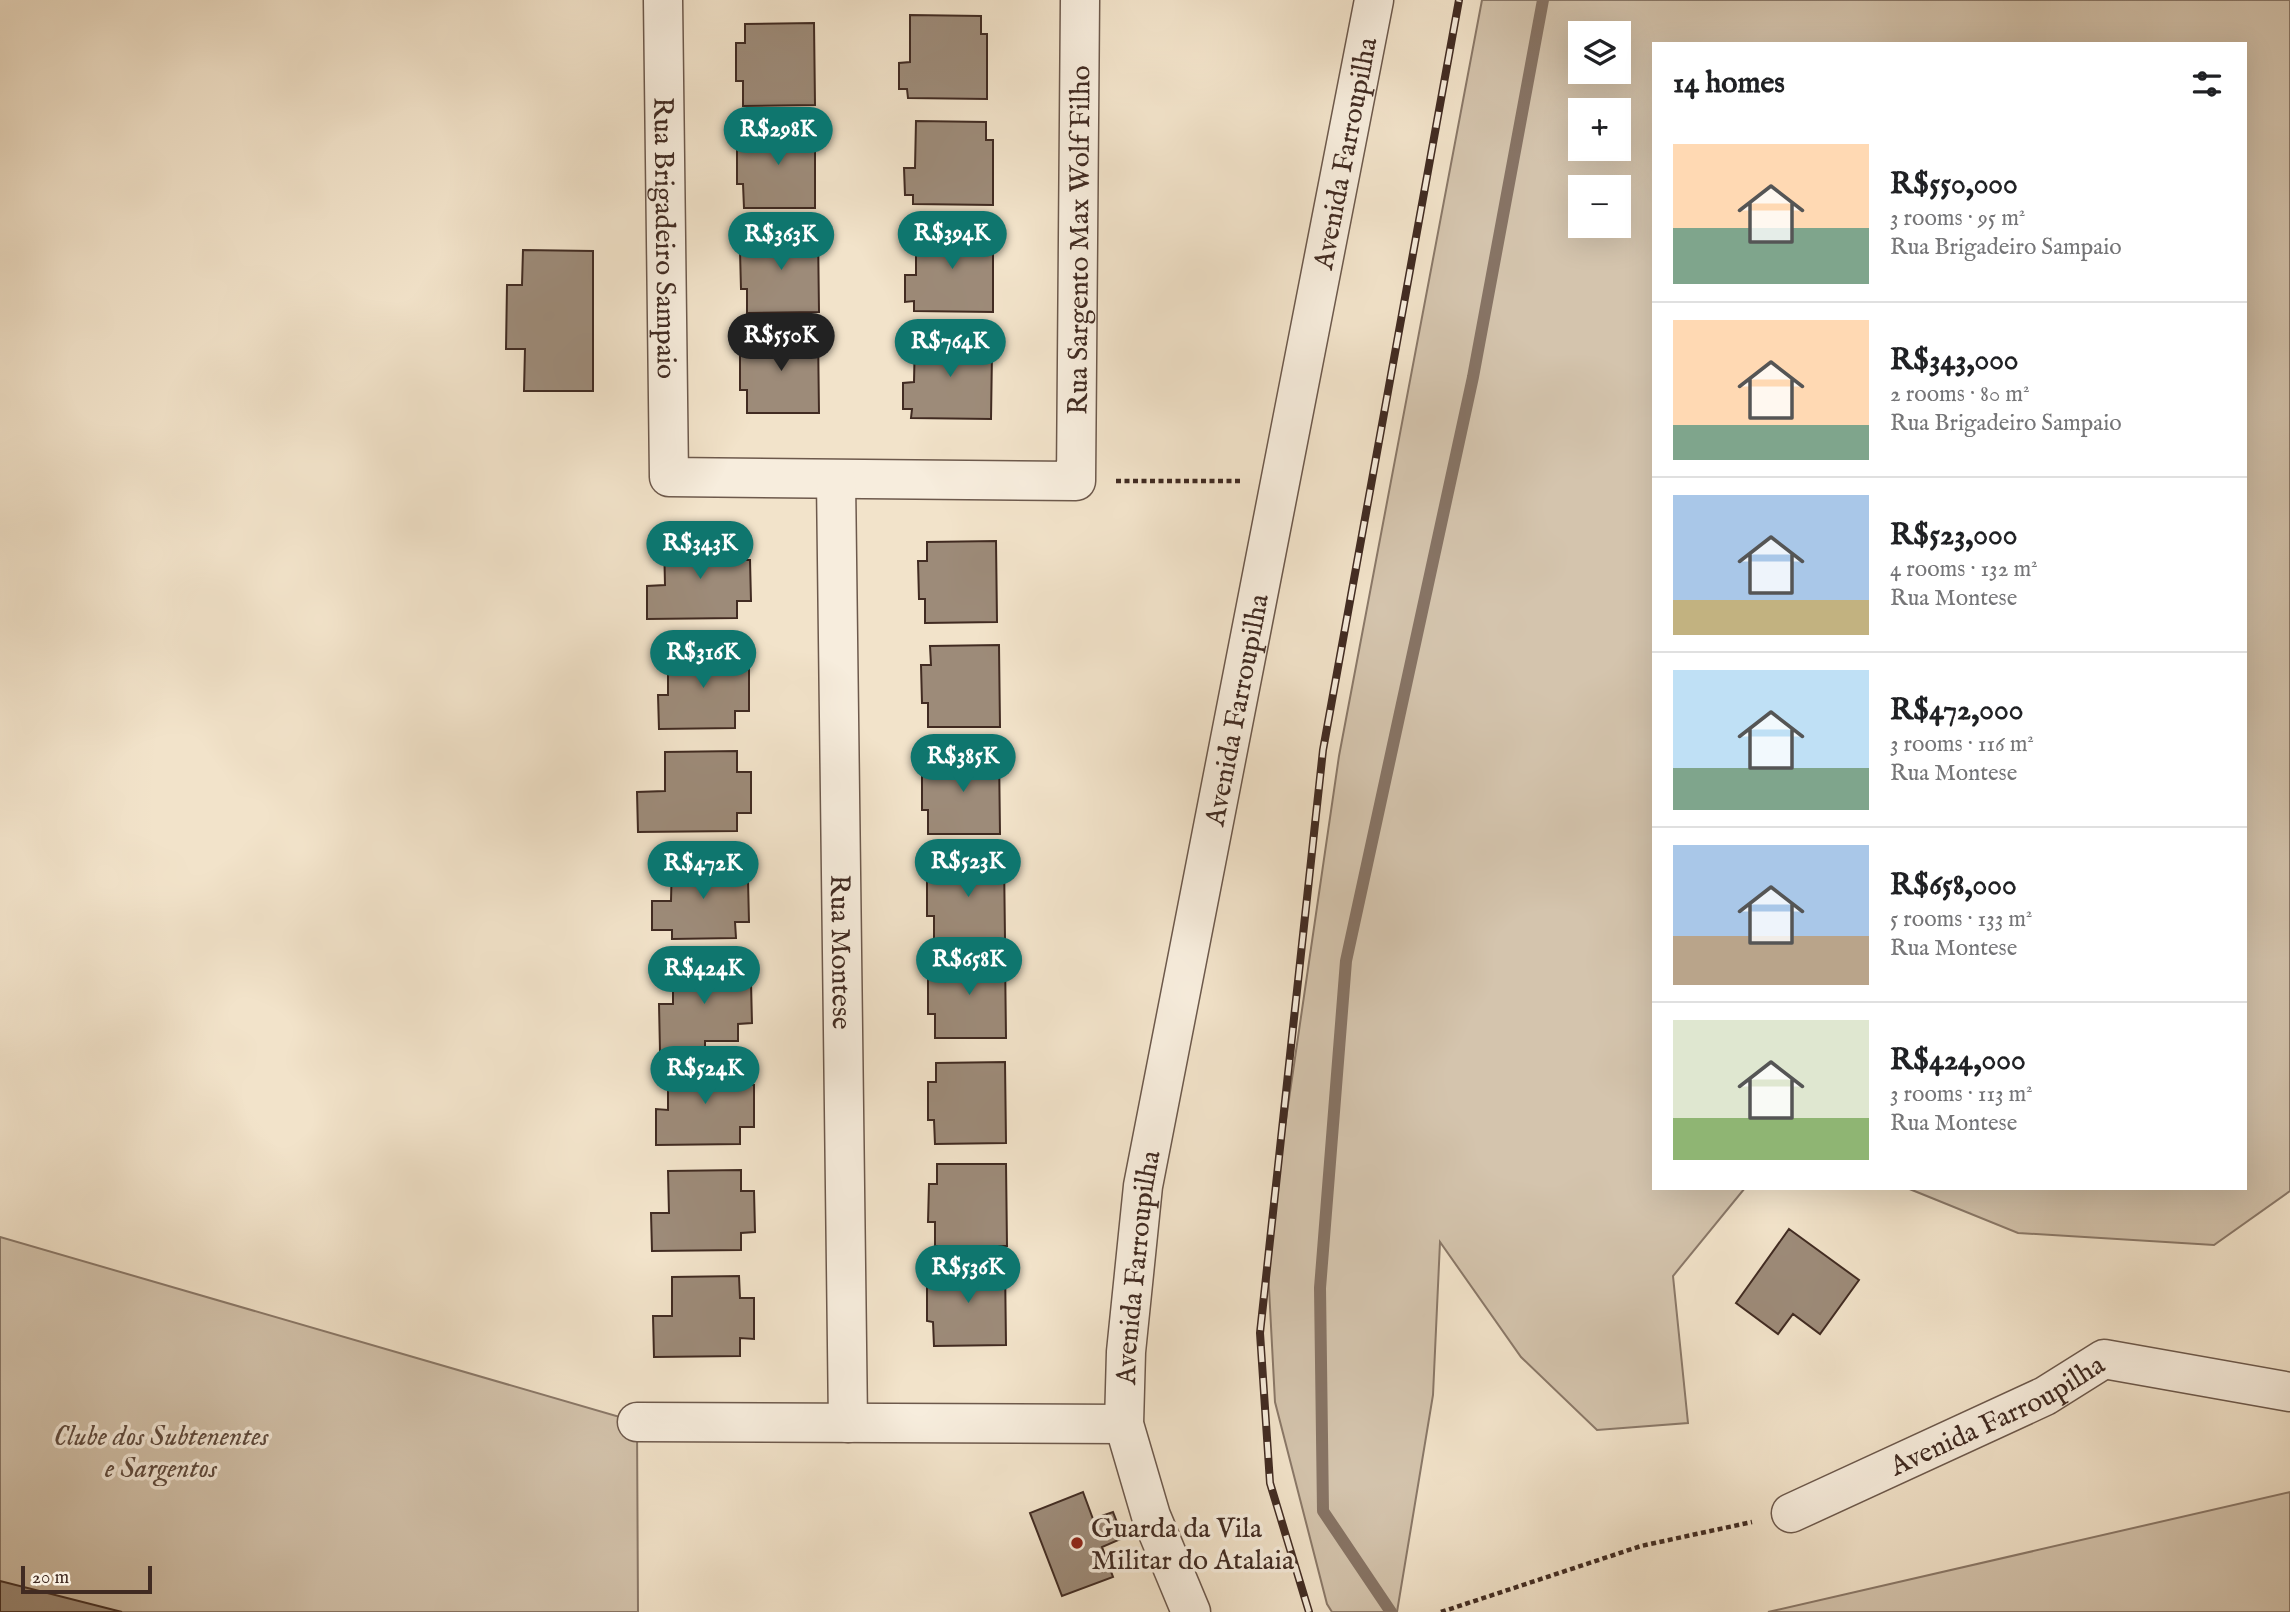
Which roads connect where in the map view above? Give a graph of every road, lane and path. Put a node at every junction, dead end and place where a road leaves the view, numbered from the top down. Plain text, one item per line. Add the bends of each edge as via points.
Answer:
1 (663, 0) edge
2 (1080, 0) edge
3 (1374, 0) edge
4 (836, 480) junction
5 (1076, 481) junction
6 (1280, 481) junction
7 (2290, 1392) edge
8 (637, 1422) dead end
9 (848, 1423) junction
10 (1124, 1424) junction
11 (1791, 1513) joint
12 (1191, 1612) edge
13 (1441, 1612) edge

1 - 4 street, Rua Brigadeiro Sampaio via 669,477
2 - 5 street, Rua Sargento Max Wolf Filho
3 - 6 street, Avenida Farroupilha
4 - 5 street
4 - 9 street, Rua Montese
5 - 6 path
6 - 10 street, Avenida Farroupilha via 1143,1186 1126,1352
7 - 11 street, Avenida Farroupilha via 2105,1359 2045,1396
8 - 9 street
9 - 10 street
10 - 12 street, Avenida Farroupilha via 1152,1516
11 - 13 path via 1641,1546

